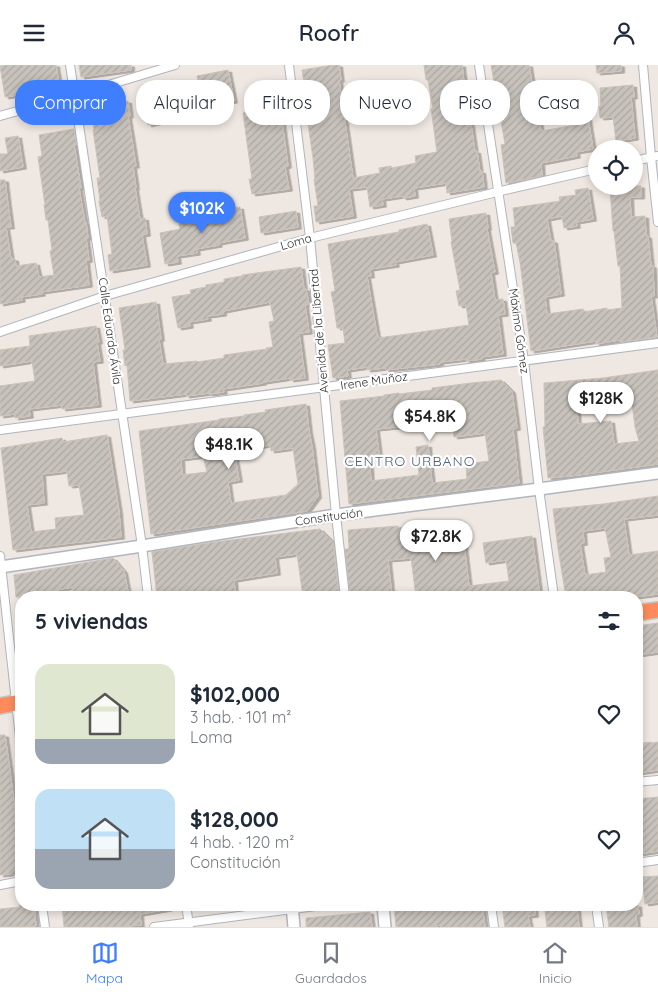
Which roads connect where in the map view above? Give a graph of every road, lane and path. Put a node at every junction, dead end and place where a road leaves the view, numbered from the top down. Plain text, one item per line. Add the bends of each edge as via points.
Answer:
1 (70, 65) edge
2 (174, 65) edge
3 (289, 65) edge
4 (479, 65) edge
5 (643, 65) edge
6 (72, 80) edge
7 (124, 80) edge
8 (15, 112) edge
9 (0, 116) edge
10 (79, 125) edge
11 (654, 157) edge
12 (588, 171) edge
13 (497, 191) junction
14 (658, 222) edge
15 (310, 238) junction
16 (105, 296) junction
17 (0, 332) edge
18 (658, 343) edge
19 (524, 361) junction
20 (324, 387) junction
21 (122, 414) junction
22 (0, 430) edge
23 (658, 473) edge
24 (539, 489) junction
25 (336, 515) junction
26 (142, 546) junction
27 (1, 563) edge
28 (147, 591) edge
29 (344, 591) edge
30 (553, 591) edge
31 (658, 610) edge
32 (643, 612) edge
33 (15, 678) edge
34 (15, 704) edge
35 (0, 706) edge
36 (658, 780) edge
37 (643, 781) edge
38 (658, 860) edge
39 (643, 862) edge
40 (15, 882) edge
41 (0, 885) edge
42 (43, 911) edge
43 (187, 911) edge
44 (269, 911) edge
45 (292, 911) edge
46 (384, 911) edge
47 (492, 911) edge
48 (597, 911) edge
49 (189, 925) edge
50 (45, 927) edge
51 (154, 927) edge
52 (294, 927) edge
53 (385, 927) edge
54 (494, 927) edge
55 (599, 927) edge

1 - 6 street, Calle Eduardo Ávila
2 - 7 street
3 - 15 street, Avenida de la Libertad
4 - 13 street, Máximo Gómez
5 - 11 street
8 - 9 street
10 - 16 street, Calle Eduardo Ávila
11 - 14 street
12 - 13 street, Loma
13 - 15 street, Loma
13 - 19 street, Máximo Gómez
15 - 16 street, Loma
15 - 20 street, Avenida de la Libertad
16 - 17 street, Loma
16 - 21 street, Calle Eduardo Ávila
18 - 19 street, Irene Muñoz
19 - 20 street, Irene Muñoz
19 - 24 street, Máximo Gómez
20 - 21 street, Irene Muñoz
20 - 25 street, Avenida de la Libertad
21 - 22 street, Irene Muñoz
21 - 26 street, Calle Eduardo Ávila
23 - 24 street, Constitución
24 - 25 street, Constitución
24 - 30 street, Máximo Gómez
25 - 26 street, Constitución
25 - 29 street, Avenida de la Libertad
26 - 27 street, Constitución
26 - 28 street, Calle Eduardo Ávila
27 - 33 street
31 - 32 highway
34 - 35 highway
36 - 37 street
38 - 39 street
40 - 41 street
42 - 50 street
43 - 49 street
44 - 49 street
45 - 52 street
46 - 53 street
47 - 54 street
48 - 55 street
49 - 51 street

